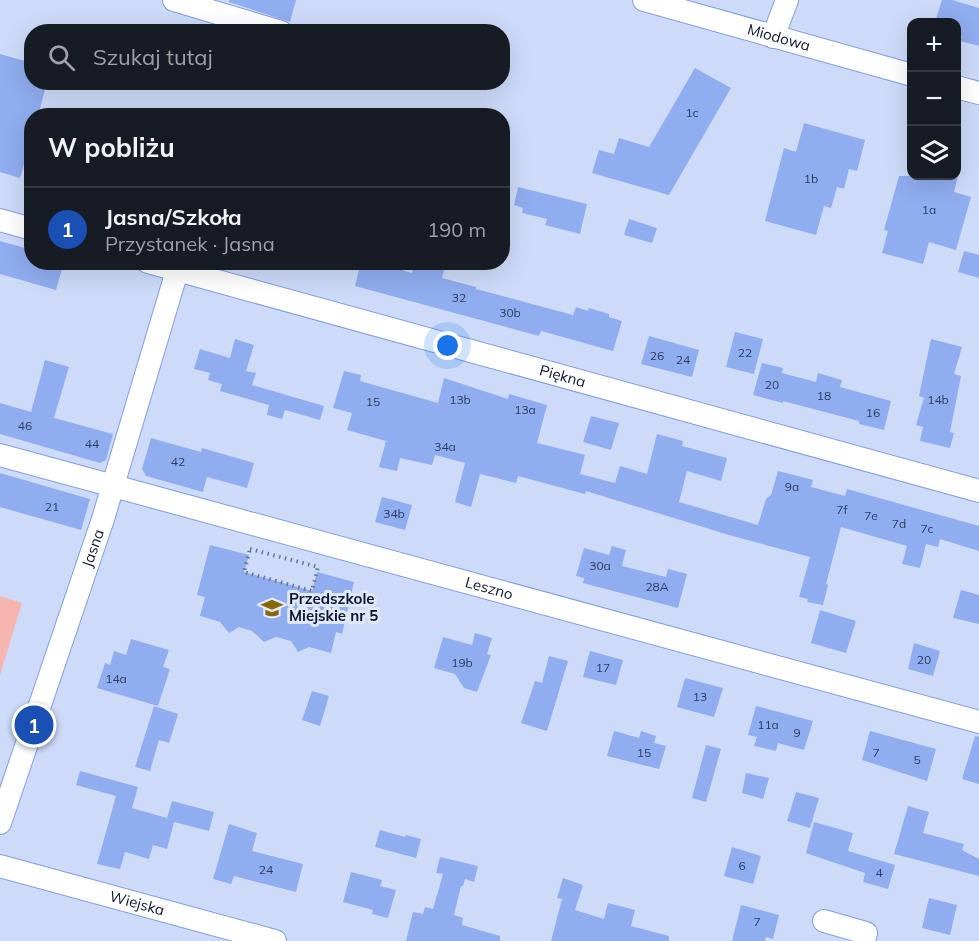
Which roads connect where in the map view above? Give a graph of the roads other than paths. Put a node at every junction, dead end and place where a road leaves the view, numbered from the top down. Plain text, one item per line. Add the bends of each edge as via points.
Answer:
1 (174, 0) edge
2 (644, 0) edge
3 (787, 0) edge
4 (254, 24) edge
5 (773, 37) junction
6 (907, 74) edge
7 (961, 88) edge
8 (979, 93) edge
9 (0, 220) edge
10 (24, 227) edge
11 (174, 270) edge
12 (177, 271) junction
13 (0, 455) edge
14 (114, 486) junction
15 (979, 491) edge
16 (979, 722) edge
17 (0, 823) edge
18 (0, 867) edge
19 (824, 921) dead end
20 (275, 941) edge
21 (864, 941) edge

1 - 4 street
2 - 5 street, Miodowa
3 - 5 street
5 - 6 street, Miodowa
7 - 8 street
9 - 10 street
11 - 12 street, Piękna
12 - 14 street, Jasna
12 - 15 street, Piękna
13 - 14 street, Leszno
14 - 16 street, Leszno
14 - 17 street, Jasna
18 - 20 street, Wiejska
19 - 21 street via 866,933

